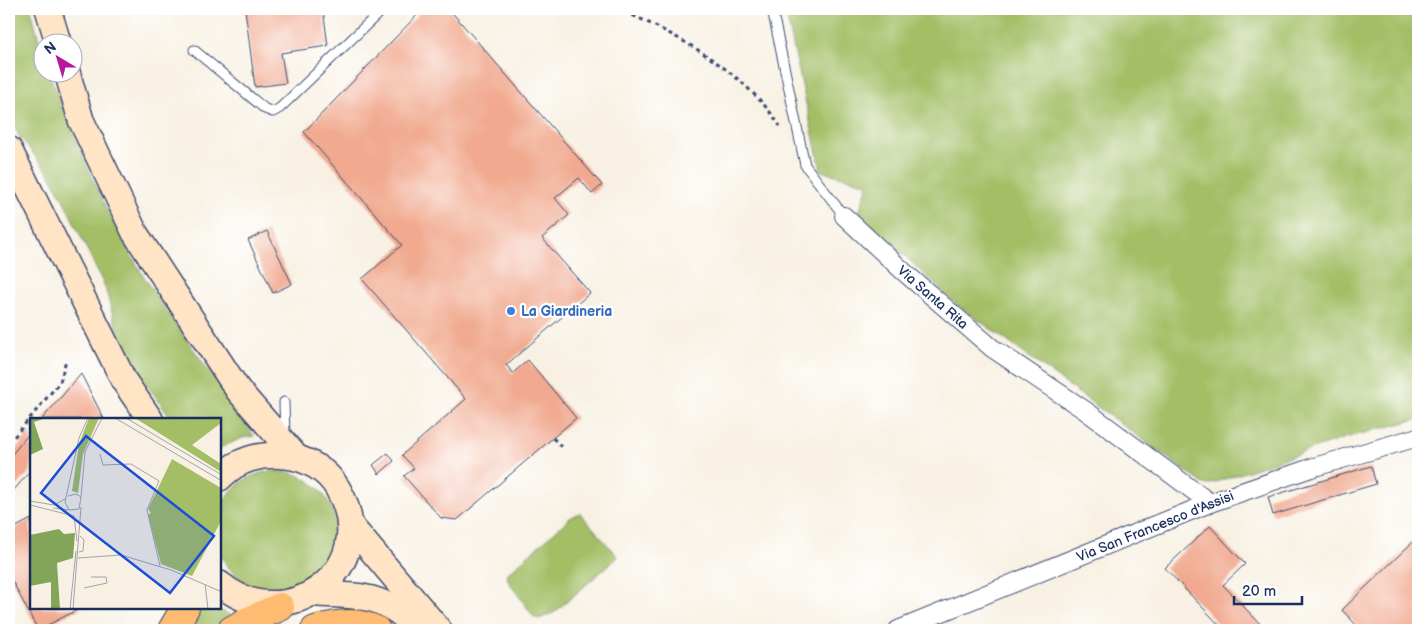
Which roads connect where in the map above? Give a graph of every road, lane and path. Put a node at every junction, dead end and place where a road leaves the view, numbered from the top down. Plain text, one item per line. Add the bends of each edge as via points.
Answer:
1 (48, 9) edge
2 (383, 9) edge
3 (618, 9) edge
4 (772, 9) edge
5 (55, 32) edge
6 (194, 50) dead end
7 (70, 82) edge
8 (785, 134) dead end
9 (9, 149) edge
10 (844, 216) joint
11 (66, 360) dead end
12 (284, 402) dead end
13 (149, 418) edge
14 (1418, 437) edge
15 (553, 438) dead end
16 (9, 443) edge
17 (562, 448) dead end
18 (291, 451) junction
19 (221, 477) edge
20 (1210, 502) junction
21 (351, 526) junction
22 (221, 585) edge
23 (318, 594) junction
24 (280, 608) junction
25 (183, 609) edge
26 (172, 630) edge
27 (232, 630) edge
28 (315, 630) edge
29 (376, 630) edge
30 (417, 630) edge
31 (439, 630) edge
32 (898, 630) edge

1 - 5 main road
2 - 6 lane via 273,112 264,109
3 - 8 path via 679,39 735,76 775,118
4 - 10 lane, Via Santa Rita via 805,164
7 - 18 main road via 80,120 135,233 238,390
9 - 13 main road via 124,381
10 - 20 street, Via Santa Rita via 992,348 1086,411
11 - 16 path via 60,382
12 - 18 lane
14 - 20 street, Via San Francesco d'Assisi
15 - 17 path
18 - 19 main road via 247,459
18 - 21 main road via 335,483 346,503
20 - 32 street, Via San Francesco d'Assisi
21 - 23 main road via 350,545 343,564
21 - 31 main road
22 - 24 main road via 230,594 254,605
23 - 24 main road
23 - 30 main road via 377,600 392,606
24 - 27 highway
25 - 26 highway
28 - 29 highway via 352,623

